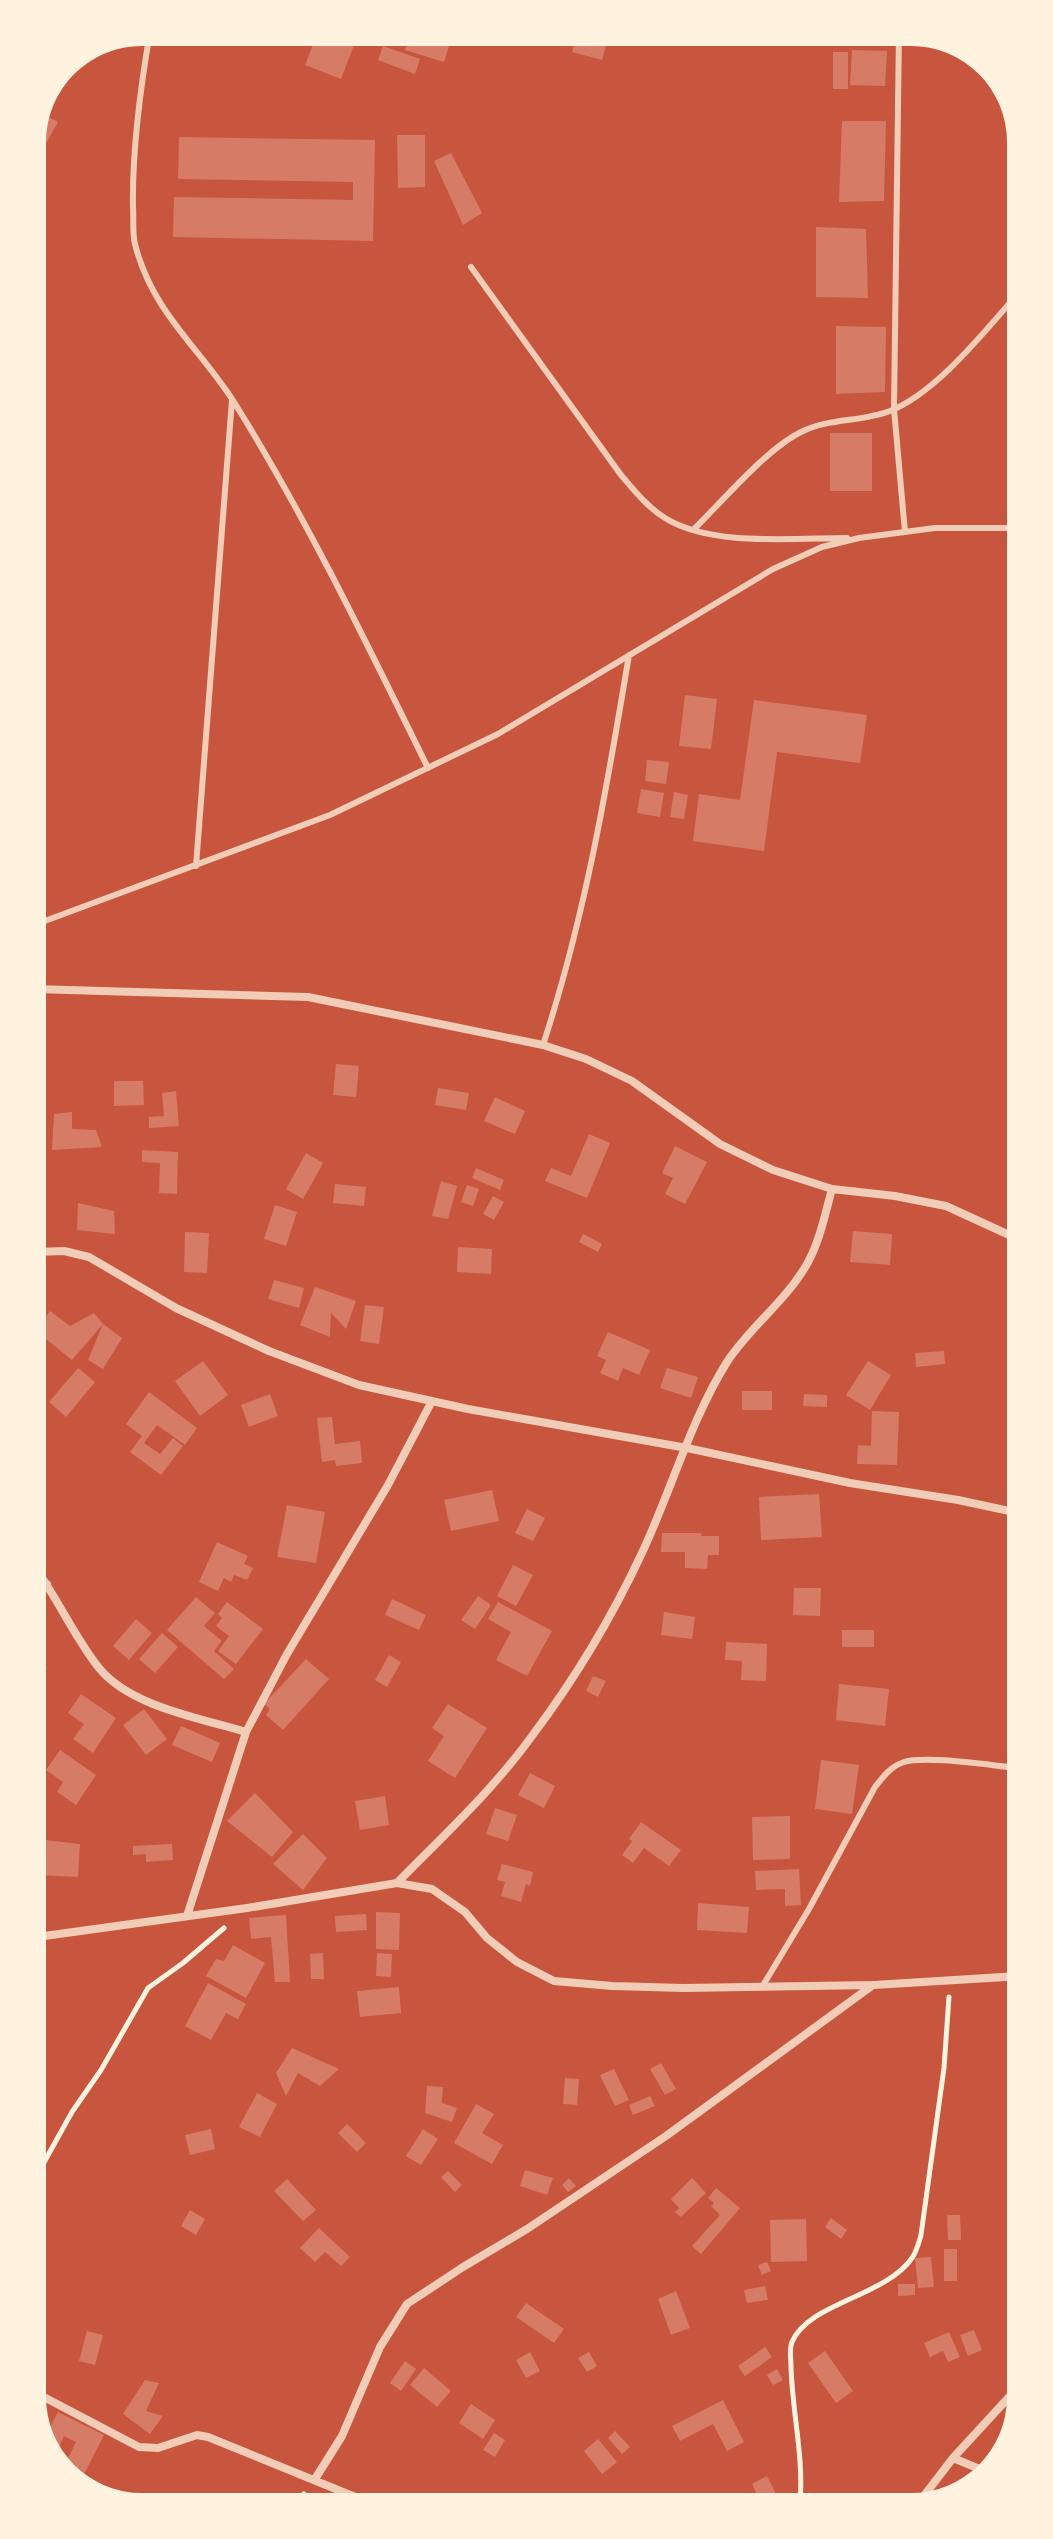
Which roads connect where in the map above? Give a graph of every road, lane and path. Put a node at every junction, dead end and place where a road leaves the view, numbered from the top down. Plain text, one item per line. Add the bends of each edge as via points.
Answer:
1 (147, 46) edge
2 (899, 46) edge
3 (471, 267) dead end
4 (1007, 306) edge
5 (232, 400) junction
6 (894, 409) junction
7 (1007, 528) edge
8 (693, 530) junction
9 (905, 532) junction
10 (859, 538) junction
11 (629, 655) junction
12 (428, 768) junction
13 (196, 866) junction
14 (46, 921) edge
15 (46, 989) edge
16 (543, 1045) junction
17 (832, 1189) junction
18 (1007, 1234) edge
19 (46, 1252) edge
20 (432, 1401) junction
21 (687, 1448) junction
22 (1007, 1510) edge
23 (47, 1584) edge
24 (246, 1732) junction
25 (1007, 1767) edge
26 (397, 1883) junction
27 (247, 1908) junction
28 (187, 1916) junction
29 (46, 1936) edge
30 (1007, 1977) edge
31 (950, 1981) junction
32 (874, 1985) junction
33 (762, 1987) junction
34 (46, 2159) edge
35 (46, 2398) edge
36 (1007, 2400) edge
37 (953, 2458) junction
38 (976, 2467) edge
39 (315, 2479) junction
40 (927, 2491) edge
41 (347, 2493) edge
42 (799, 2493) edge

1 - 5 lane via 139,93 134,242 152,292
2 - 6 lane
3 - 8 lane via 621,475 665,519
4 - 6 lane via 968,350
5 - 12 lane via 338,585
5 - 13 lane
6 - 8 lane via 803,431 777,447
6 - 9 lane
7 - 9 lane
8 - 10 lane via 726,538
9 - 10 lane
10 - 11 lane via 822,547 773,569
11 - 12 lane via 498,734
11 - 16 lane via 587,889
12 - 13 lane via 330,815
13 - 14 lane
15 - 16 street via 308,997
16 - 17 street via 632,1081 720,1144 759,1164
17 - 18 street via 946,1206
17 - 21 street via 808,1263 728,1361
19 - 20 street via 89,1257 176,1308 269,1351 359,1385
20 - 21 street
20 - 24 street
21 - 22 street
21 - 26 street via 641,1556 592,1648 531,1738
23 - 24 street via 101,1670 129,1693
24 - 28 street
25 - 33 lane via 921,1760 888,1771
26 - 27 street
26 - 33 street via 432,1889 465,1912 517,1962 554,1981
27 - 28 street
27 - 34 path via 148,1988
28 - 29 street
30 - 31 street
31 - 32 street
31 - 42 path via 944,2068 921,2235 913,2257 874,2290 810,2319 791,2344
32 - 33 street
32 - 39 street via 666,2136 407,2304
35 - 39 street via 139,2447 208,2437
36 - 37 street
37 - 38 street
37 - 40 street
39 - 41 street

